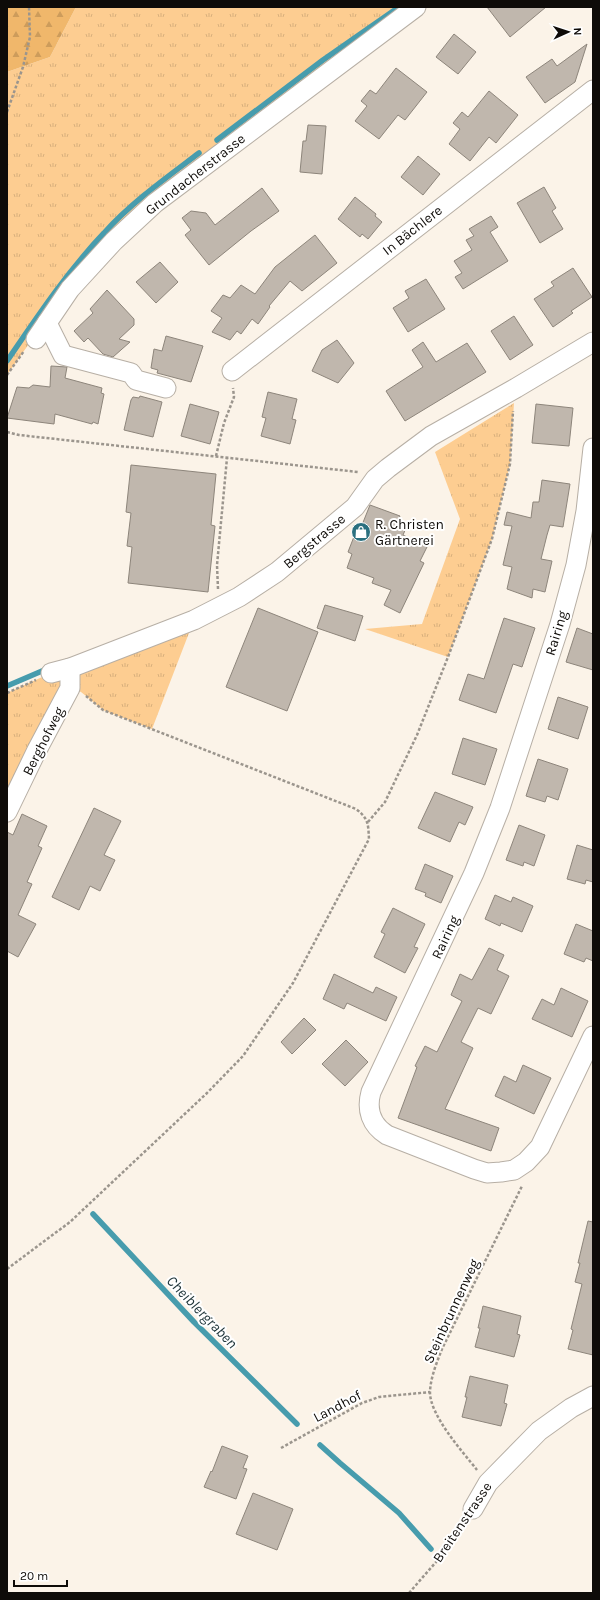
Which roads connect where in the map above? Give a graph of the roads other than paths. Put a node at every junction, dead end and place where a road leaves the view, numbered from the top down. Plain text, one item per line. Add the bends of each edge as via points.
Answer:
1 (416, 7) edge
2 (593, 90) edge
3 (47, 323) junction
4 (36, 339) road end
5 (593, 343) edge
6 (232, 371) road end
7 (166, 388) dead end
8 (593, 448) edge
9 (70, 668) junction
10 (51, 673) road end
11 (7, 812) edge
12 (593, 1036) edge
13 (593, 1396) edge
14 (474, 1509) road end

1 - 3 street, Grundacherstrasse via 155,203 114,241 70,290
2 - 6 street, In Bächlere
3 - 4 street, Grundacherstrasse
3 - 7 street via 63,355 131,374 136,380
5 - 9 street, Bergstrasse via 431,436 376,479 355,508 277,572 239,597 194,620
8 - 12 street, Rairing via 586,512 576,565 560,624 500,808 474,873 369,1099 369,1113 372,1120 387,1135 487,1173 514,1170 540,1147
9 - 10 street, Bergstrasse
9 - 11 street, Berghofweg via 70,688
13 - 14 street, Breitenstrasse via 539,1431 488,1483

